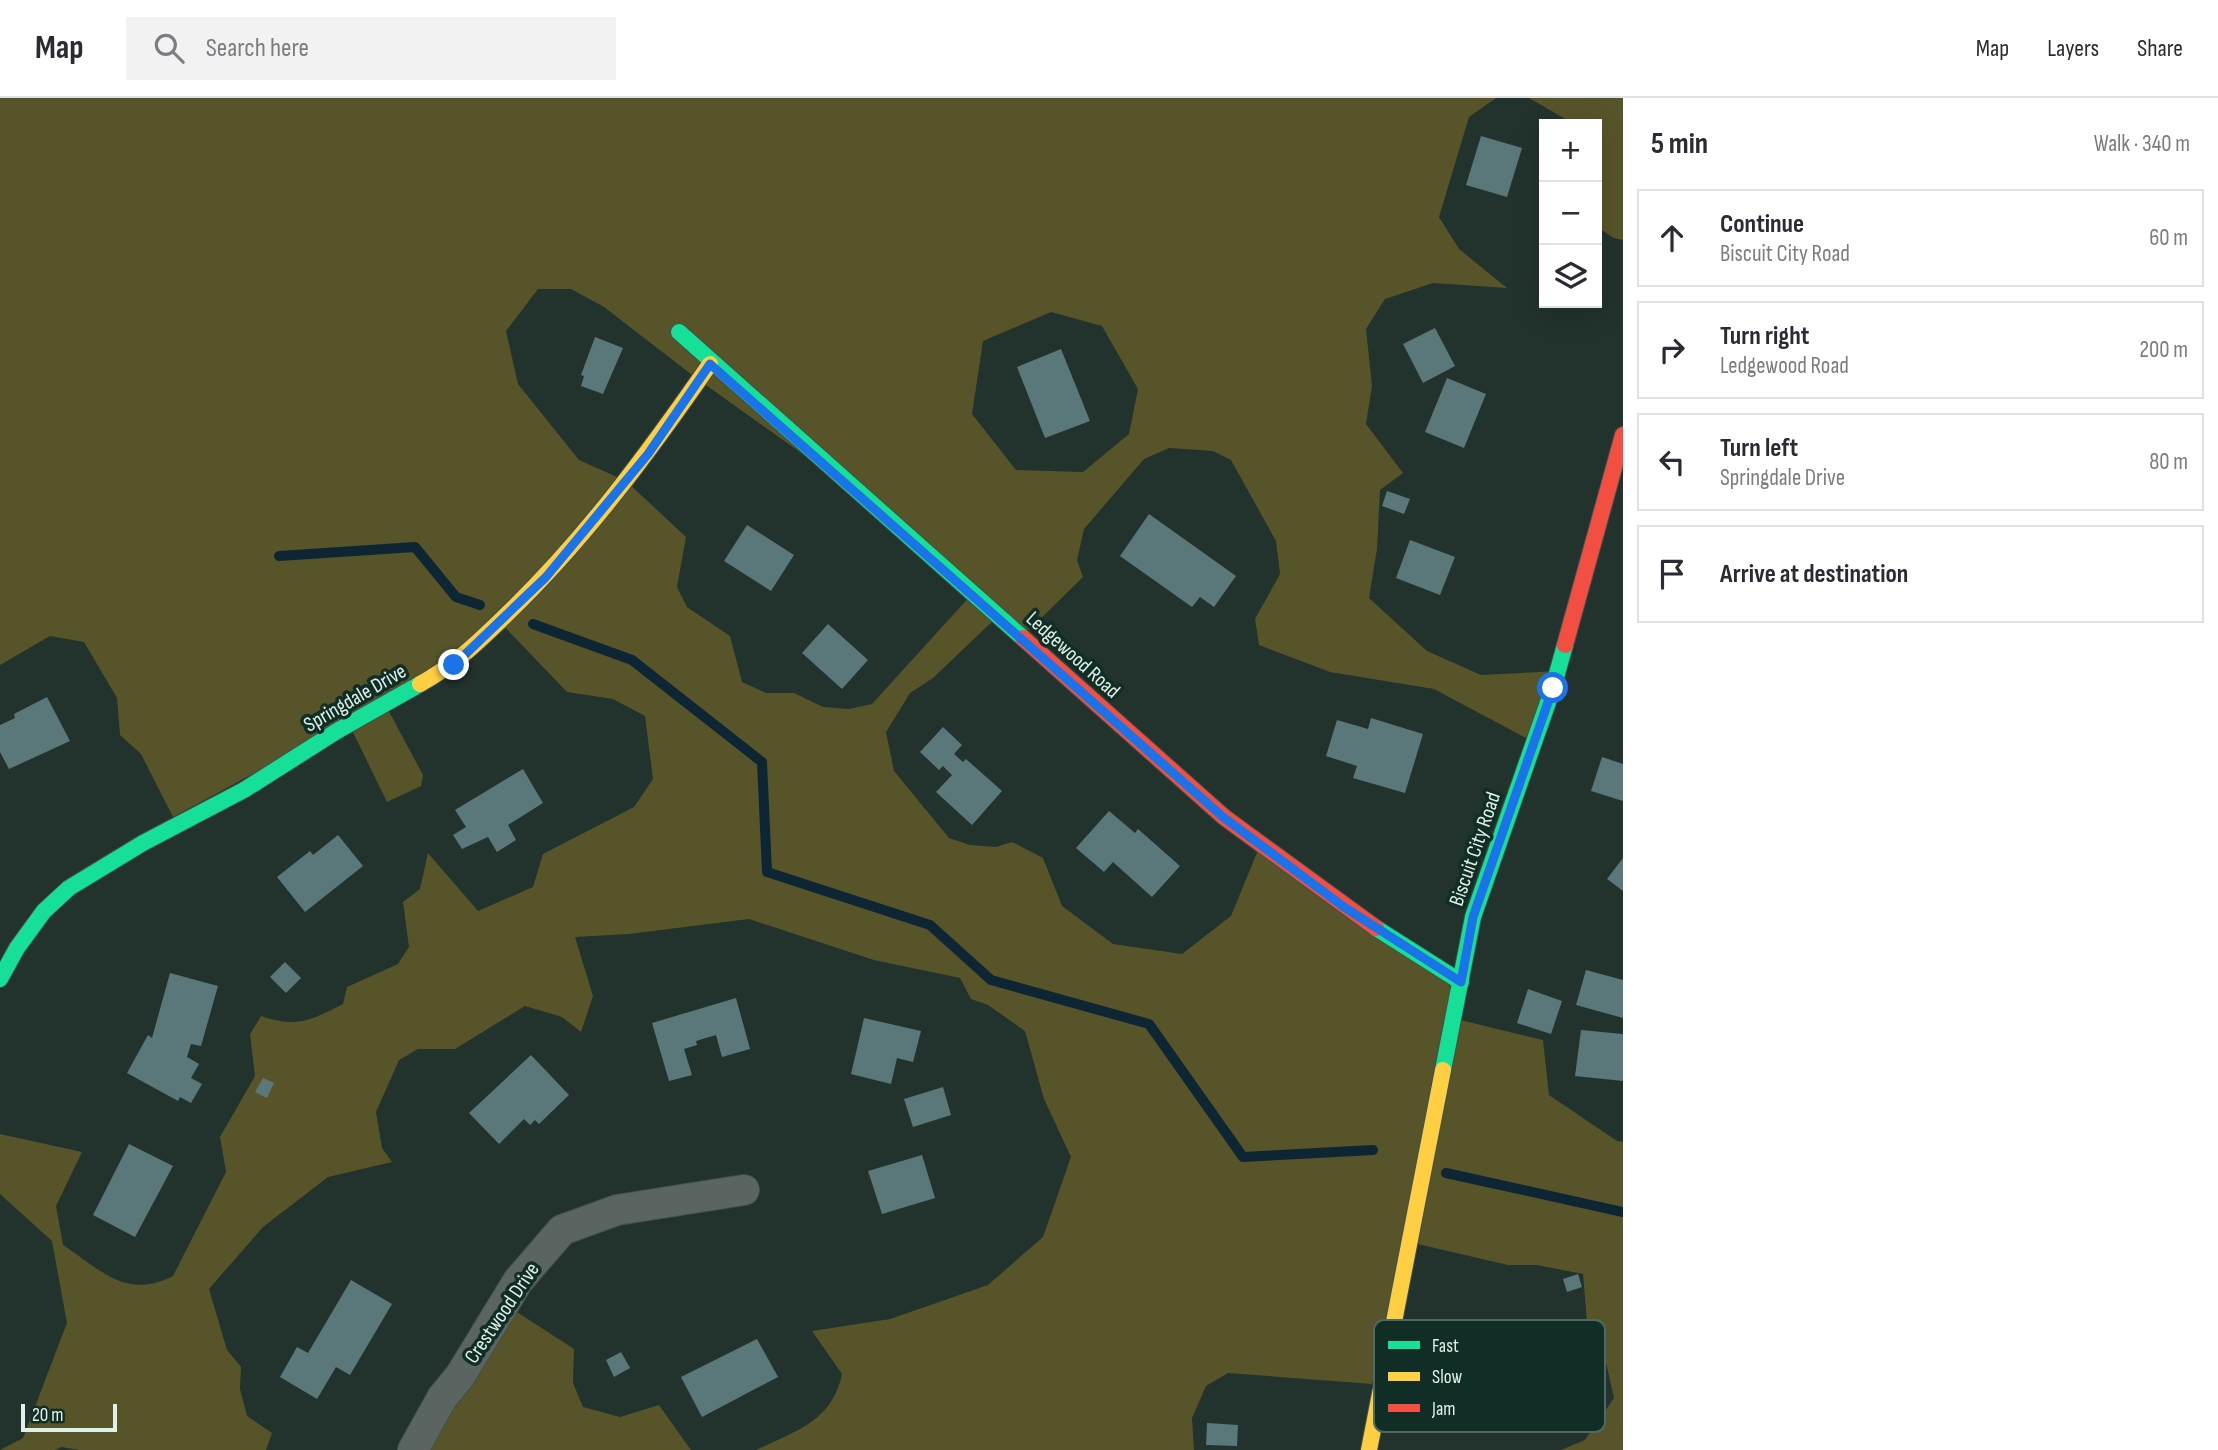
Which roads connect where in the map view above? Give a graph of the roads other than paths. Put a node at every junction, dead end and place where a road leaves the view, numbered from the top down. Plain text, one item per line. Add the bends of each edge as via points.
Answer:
1 (679, 332) dead end
2 (710, 364) junction
3 (1623, 435) edge
4 (0, 979) edge
5 (1461, 982) junction
6 (744, 1189) dead end
7 (1394, 1320) edge
8 (1374, 1420) edge
9 (413, 1450) edge
10 (1368, 1450) edge

1 - 2 street, Ledgewood Road
2 - 4 street, Springdale Drive via 648,454 546,577 454,665 69,888 44,911
2 - 5 street, Ledgewood Road via 1223,817 1344,907
3 - 5 street, Biscuit City Road via 1553,688 1473,917
5 - 7 street, Biscuit City Road
6 - 9 street, Crestwood Drive via 617,1210 562,1230 518,1281
8 - 10 street, Biscuit City Road

